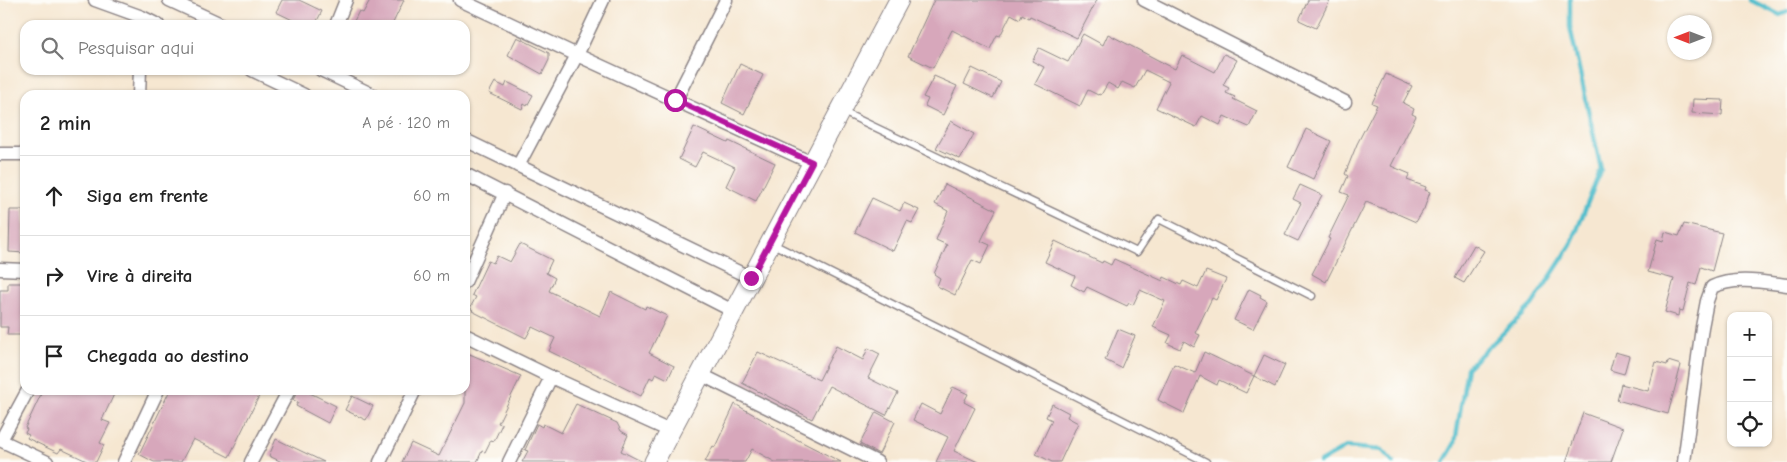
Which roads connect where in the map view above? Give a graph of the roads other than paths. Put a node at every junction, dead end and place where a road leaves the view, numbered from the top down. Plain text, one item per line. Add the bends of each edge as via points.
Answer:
1 (94, 0) edge
2 (169, 0) edge
3 (346, 0) edge
4 (603, 0) edge
5 (726, 0) edge
6 (899, 0) edge
7 (1144, 0) edge
8 (466, 1) edge
9 (140, 20) edge
10 (212, 20) edge
11 (338, 20) edge
12 (577, 56) junction
13 (140, 75) edge
14 (262, 75) edge
15 (331, 75) edge
16 (139, 90) edge
17 (294, 90) edge
18 (363, 90) edge
19 (675, 100) junction
20 (1345, 102) dead end
21 (840, 111) junction
22 (470, 142) edge
23 (0, 154) edge
24 (20, 154) edge
25 (812, 162) junction
26 (518, 166) junction
27 (470, 176) edge
28 (505, 193) junction
29 (770, 242) junction
30 (0, 269) edge
31 (20, 270) edge
32 (470, 271) edge
33 (751, 278) junction
34 (1787, 285) edge
35 (1312, 296) dead end
36 (734, 312) junction
37 (470, 337) edge
38 (700, 374) junction
39 (551, 377) junction
40 (25, 395) edge
41 (156, 395) edge
42 (286, 395) edge
43 (413, 395) edge
44 (670, 431) junction
45 (1, 440) edge
46 (47, 462) edge
47 (124, 462) edge
48 (251, 462) edge
49 (380, 462) edge
50 (509, 462) edge
51 (654, 462) edge
52 (876, 462) edge
53 (1206, 462) edge
54 (1684, 462) edge

1 - 9 street
2 - 10 street
3 - 11 street
4 - 12 street
5 - 19 street
6 - 21 street
7 - 20 street
8 - 12 street
12 - 19 street
12 - 26 street
13 - 16 street
14 - 17 street
15 - 18 street
19 - 25 street
21 - 25 street
21 - 35 lane via 1137,252 1158,219
22 - 26 street
23 - 24 street
25 - 29 street
26 - 33 street
27 - 28 street
28 - 32 street
28 - 36 street
29 - 33 street
29 - 53 lane
30 - 31 street
33 - 36 street
34 - 54 street via 1722,282 1712,287 1702,327
36 - 38 street
37 - 39 street
38 - 44 street
38 - 52 street
39 - 44 street
39 - 50 street
40 - 45 street
41 - 47 street
42 - 48 street
43 - 49 street
44 - 51 street
45 - 46 street

